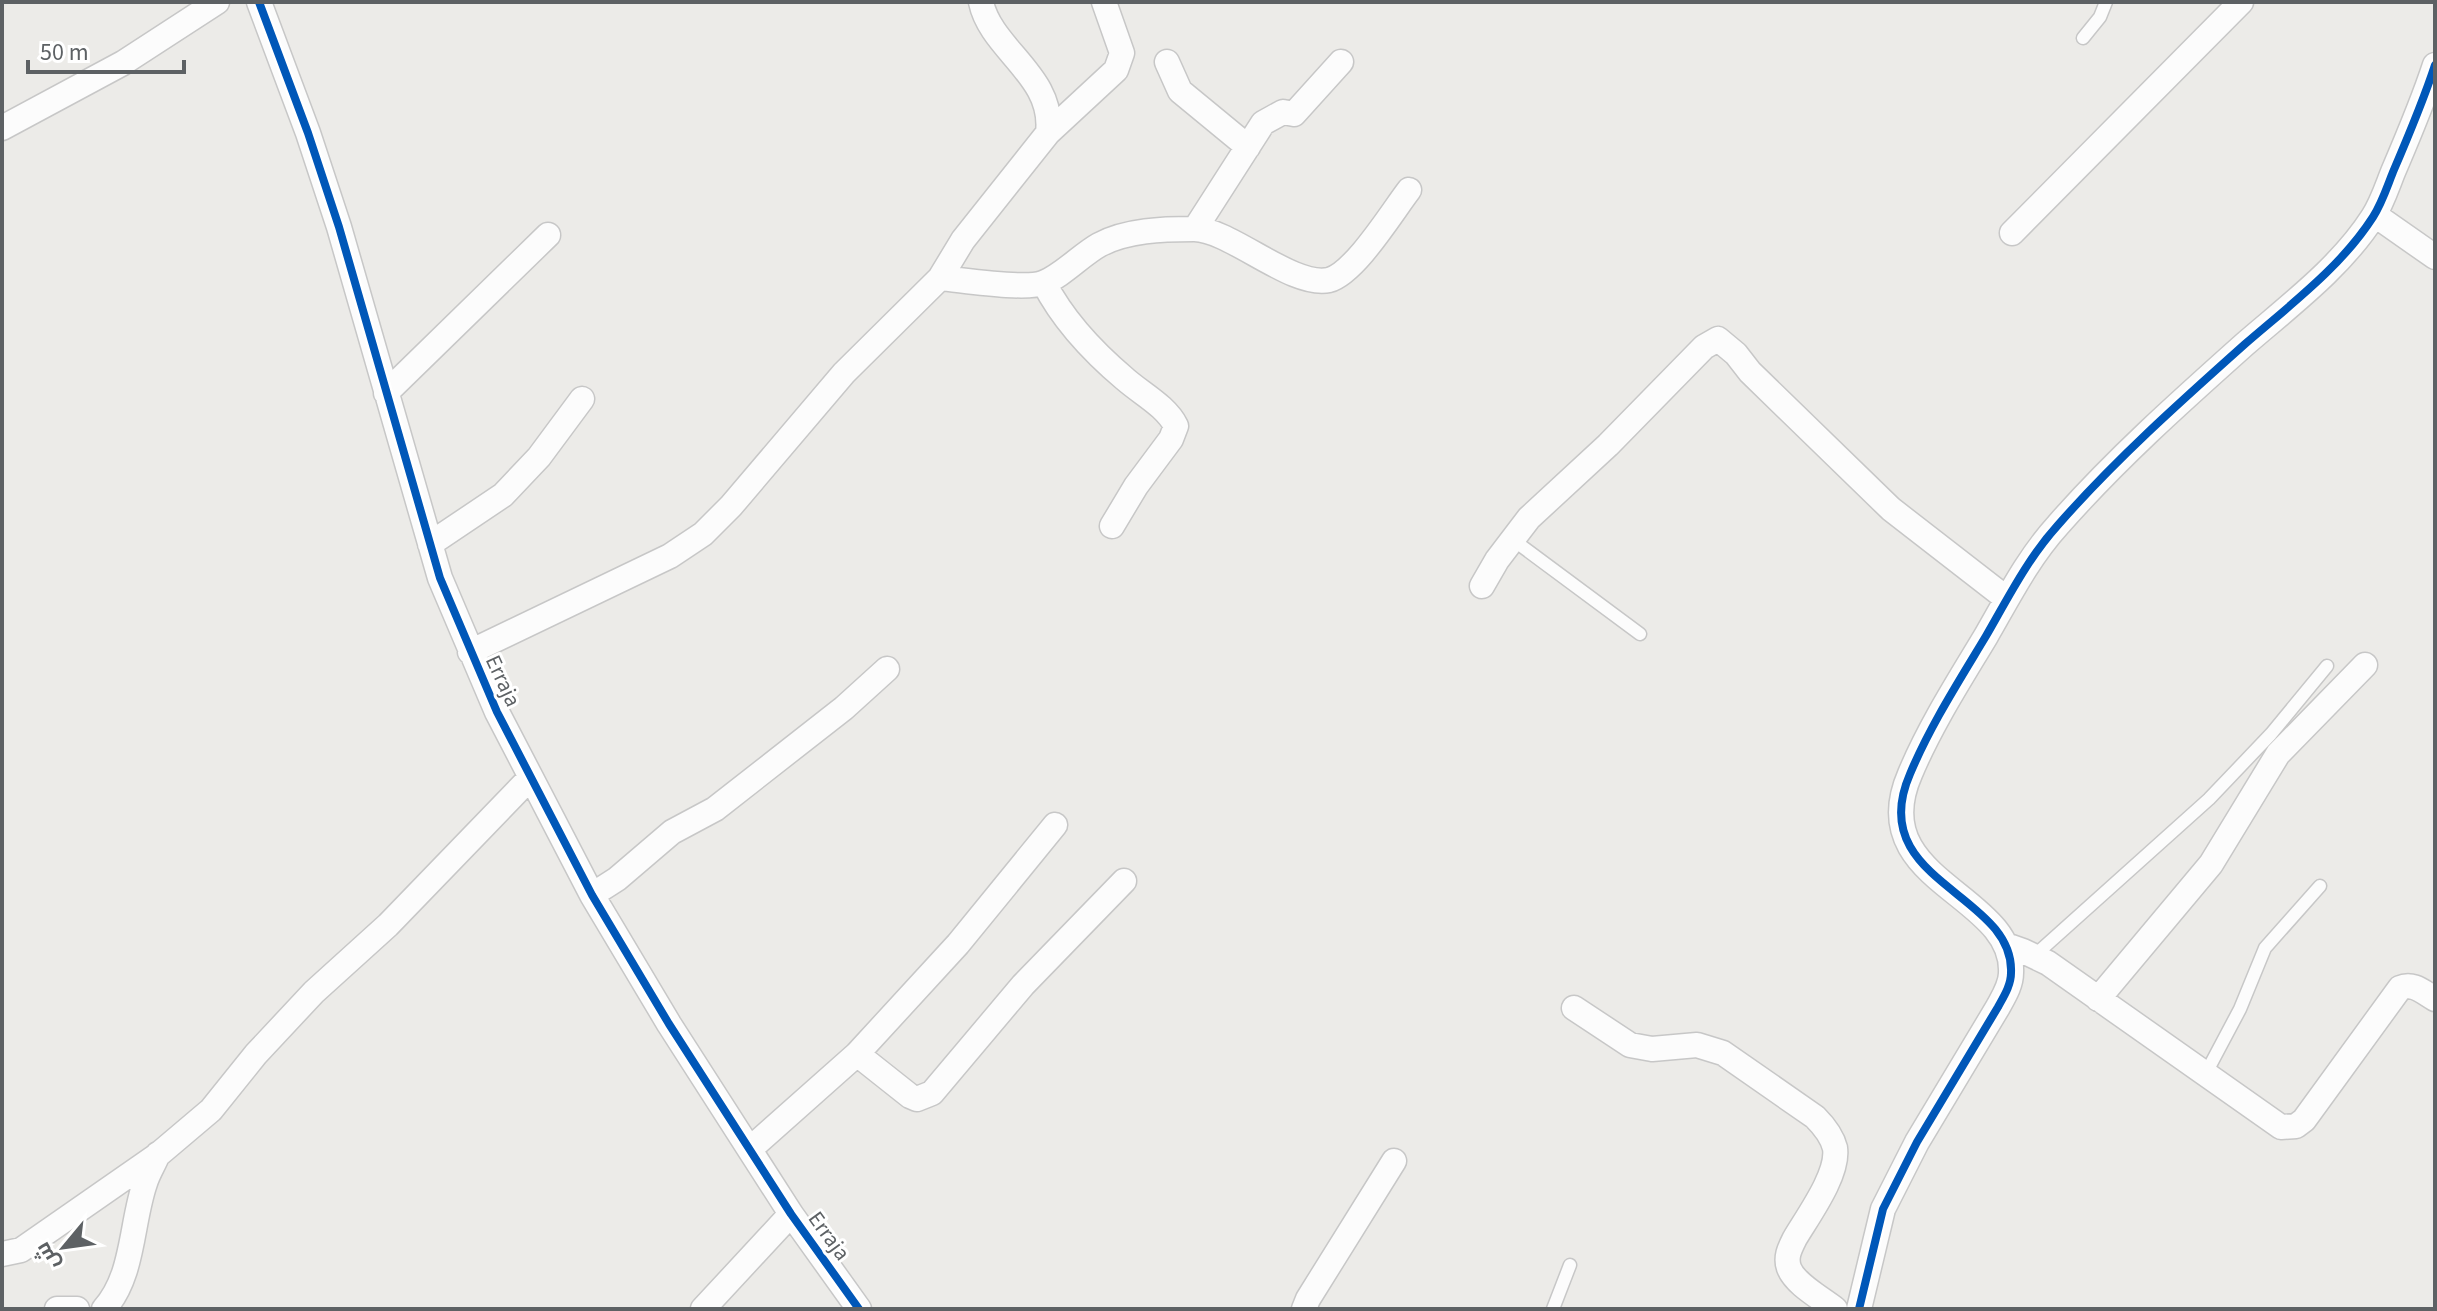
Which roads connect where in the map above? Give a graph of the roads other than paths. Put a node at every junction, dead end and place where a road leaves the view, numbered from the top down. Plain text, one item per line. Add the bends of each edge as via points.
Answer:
1 (217, 2) edge
2 (259, 2) edge
3 (981, 2) edge
4 (1104, 2) edge
5 (2106, 2) edge
6 (2241, 2) edge
7 (2083, 38) dead end
8 (1167, 62) dead end
9 (1341, 62) dead end
10 (2435, 65) edge
11 (2, 128) edge
12 (1048, 133) junction
13 (1248, 147) junction
14 (1409, 190) dead end
15 (2375, 215) junction
16 (1195, 229) junction
17 (2012, 233) dead end
18 (548, 235) dead end
19 (2435, 257) edge
20 (940, 278) junction
21 (1044, 283) junction
22 (386, 393) junction
23 (582, 399) dead end
24 (1112, 526) dead end
25 (1512, 539) junction
26 (430, 544) junction
27 (1482, 586) dead end
28 (2007, 599) junction
29 (1640, 634) dead end
30 (470, 652) junction
31 (2365, 665) dead end
32 (2327, 666) dead end
33 (887, 669) dead end
34 (530, 778) junction
35 (1055, 825) dead end
36 (1124, 881) dead end
37 (2320, 886) dead end
38 (592, 895) junction
39 (2006, 945) junction
40 (2034, 956) junction
41 (2098, 999) junction
42 (2435, 999) edge
43 (1574, 1008) dead end
44 (857, 1054) junction
45 (2205, 1075) junction
46 (750, 1149) junction
47 (159, 1154) junction
48 (1394, 1161) dead end
49 (791, 1214) junction
50 (2, 1254) edge
51 (1570, 1265) dead end
52 (57, 1309) edge
53 (77, 1309) edge
54 (104, 1309) edge
55 (703, 1309) edge
56 (859, 1309) edge
57 (1304, 1309) edge
58 (1553, 1309) edge
59 (1835, 1309) edge
60 (1859, 1309) edge

1 - 11 street via 123,63
2 - 22 street, Erraja via 317,160
3 - 12 street via 993,33 1017,56 1039,92
4 - 12 street via 1122,53 1116,70
5 - 7 lane
6 - 17 street
8 - 13 street via 1180,91
9 - 13 street via 1294,114 1283,112 1263,123
10 - 15 street
12 - 20 street via 979,218
13 - 16 street
14 - 16 street via 1356,259 1326,281
15 - 19 street
15 - 28 street via 2310,288 2173,409 2068,513 2038,548
16 - 21 street via 1116,237
18 - 22 street
20 - 21 street
20 - 30 street via 844,373 703,534 670,556
21 - 24 street via 1088,343 1176,426
22 - 26 street, Erraja
23 - 26 street via 503,495
25 - 27 street
25 - 28 street via 1704,347 1718,339 1891,509
25 - 29 lane
26 - 30 street, Erraja
28 - 39 street via 1909,776 1901,820 1911,849 1929,871
30 - 34 street, Erraja
31 - 41 street via 2278,754 2211,864
32 - 40 lane via 2209,799
33 - 38 street via 715,809 672,832
34 - 38 street, Erraja
34 - 47 street via 388,925 304,1002 211,1110
35 - 44 street via 958,944
36 - 44 street via 1023,985 932,1093 910,1096
37 - 45 lane via 2265,948
38 - 46 street, Erraja
39 - 40 street
39 - 60 street via 2011,972 2007,991 1883,1209
40 - 41 street
41 - 45 street
42 - 45 street via 2414,987 2400,988 2296,1126 2270,1122
43 - 59 street via 1630,1045 1697,1045 1723,1053 1824,1127 1835,1158 1787,1261 1797,1279
44 - 46 street
46 - 49 street, Erraja
47 - 50 street via 21,1250
47 - 54 street via 145,1181 121,1279
48 - 57 street
49 - 55 street
49 - 56 street, Erraja
51 - 58 lane
52 - 53 street

